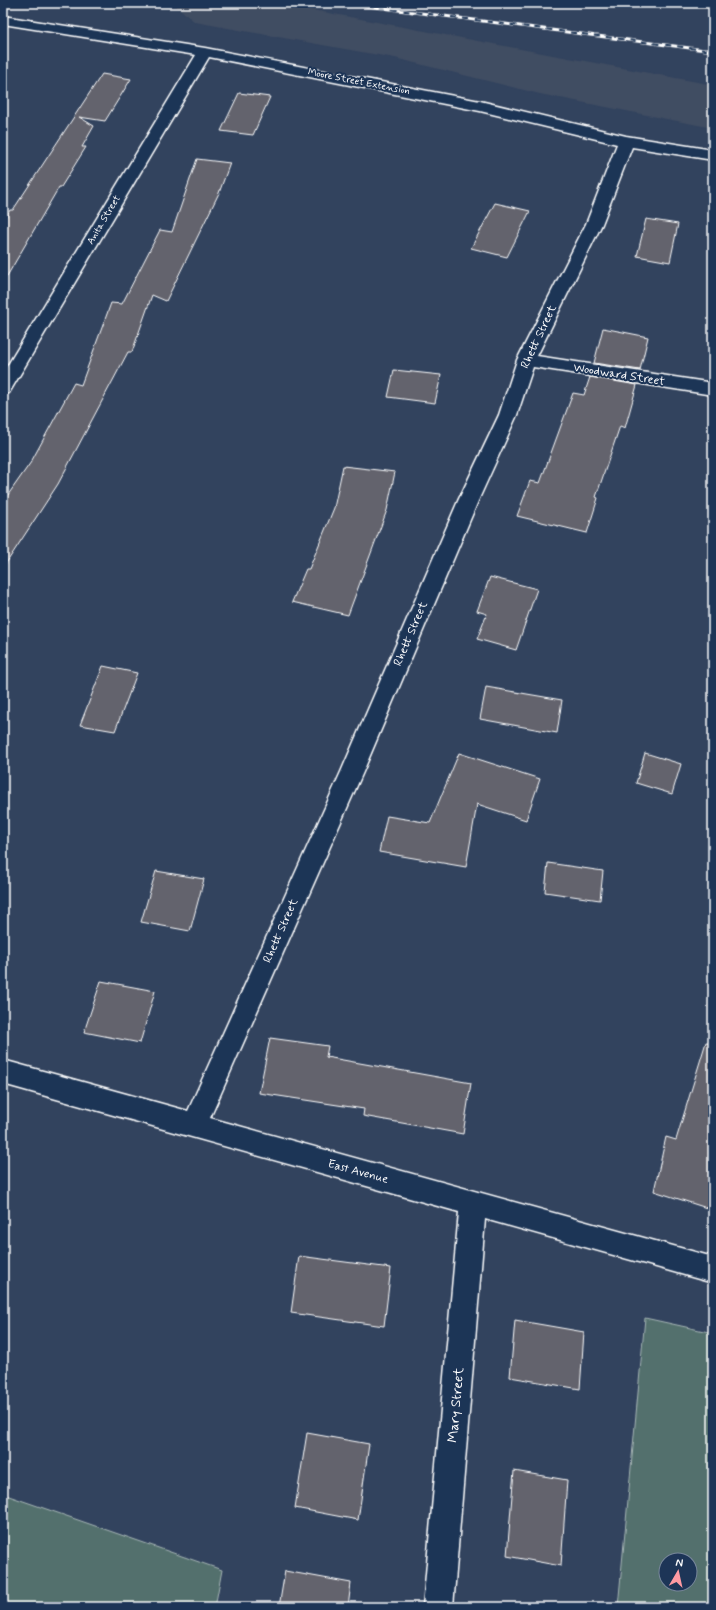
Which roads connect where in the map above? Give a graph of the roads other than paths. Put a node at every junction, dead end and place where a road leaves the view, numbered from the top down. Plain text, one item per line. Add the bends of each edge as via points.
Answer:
1 (3, 20) edge
2 (205, 52) junction
3 (626, 141) junction
4 (713, 155) edge
5 (526, 360) junction
6 (3, 387) edge
7 (713, 389) edge
8 (3, 1072) edge
9 (194, 1126) junction
10 (473, 1204) junction
11 (713, 1270) edge
12 (438, 1607) edge

1 - 2 street, Moore Street Extension
2 - 3 street, Moore Street Extension via 480,106
2 - 6 street, Anita Street
3 - 4 street, Moore Street Extension
3 - 5 street, Rhett Street via 594,224
5 - 7 street, Woodward Street
5 - 9 street, Rhett Street via 508,415
8 - 9 street, East Avenue
9 - 10 street, East Avenue
10 - 11 street, East Avenue
10 - 12 street, Mary Street

